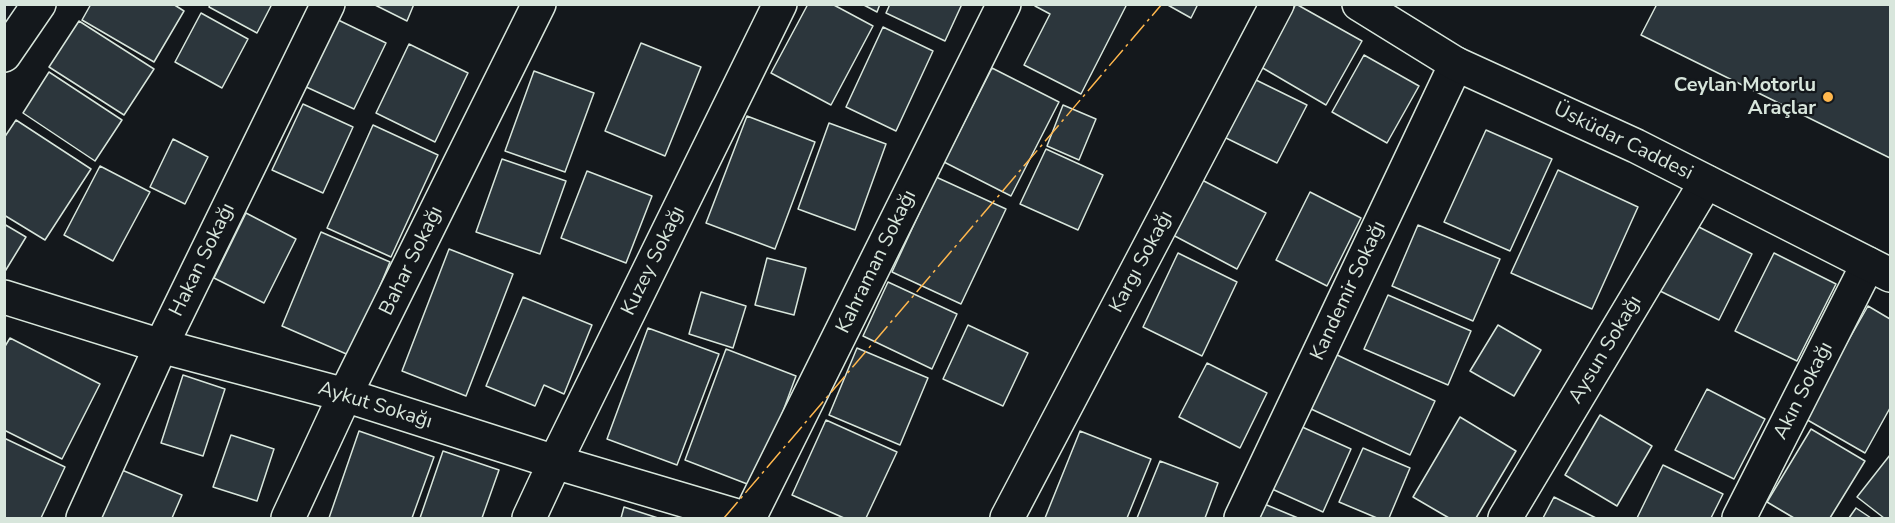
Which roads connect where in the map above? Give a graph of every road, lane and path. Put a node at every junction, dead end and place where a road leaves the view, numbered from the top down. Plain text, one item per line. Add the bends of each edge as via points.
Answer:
1 (39, 4) edge
2 (328, 4) edge
3 (538, 4) edge
4 (780, 4) edge
5 (1004, 4) edge
6 (1276, 4) edge
7 (1359, 4) edge
8 (4, 55) edge
9 (1456, 64) junction
10 (1706, 182) junction
11 (1879, 270) edge
12 (4, 297) edge
13 (161, 346) junction
14 (345, 395) junction
15 (555, 462) junction
16 (83, 519) edge
17 (288, 519) edge
18 (529, 519) edge
19 (744, 519) edge
20 (749, 519) edge
21 (1007, 519) edge
22 (1241, 519) edge
23 (1505, 519) edge
24 (1739, 519) edge

1 - 8 street
2 - 13 street, Hakan Sokağı
3 - 14 street, Bahar Sokağı
4 - 15 street, Kuzey Sokağı
5 - 20 street, Kahraman Sokağı
6 - 21 street, Kargı Sokağı
7 - 9 street, Üsküdar Caddesi
9 - 10 street, Üsküdar Caddesi
9 - 22 street, Kandemir Sokağı
10 - 11 street, Üsküdar Caddesi
10 - 23 street, Aysun Sokağı
11 - 24 street, Akın Sokağı
12 - 13 street, Aykut Sokağı
13 - 14 street, Aykut Sokağı
13 - 16 street, Hakan Sokağı
14 - 15 street, Aykut Sokağı
14 - 17 street, Bahar Sokağı
15 - 18 street, Kuzey Sokağı
15 - 19 street, Aykut Sokağı

